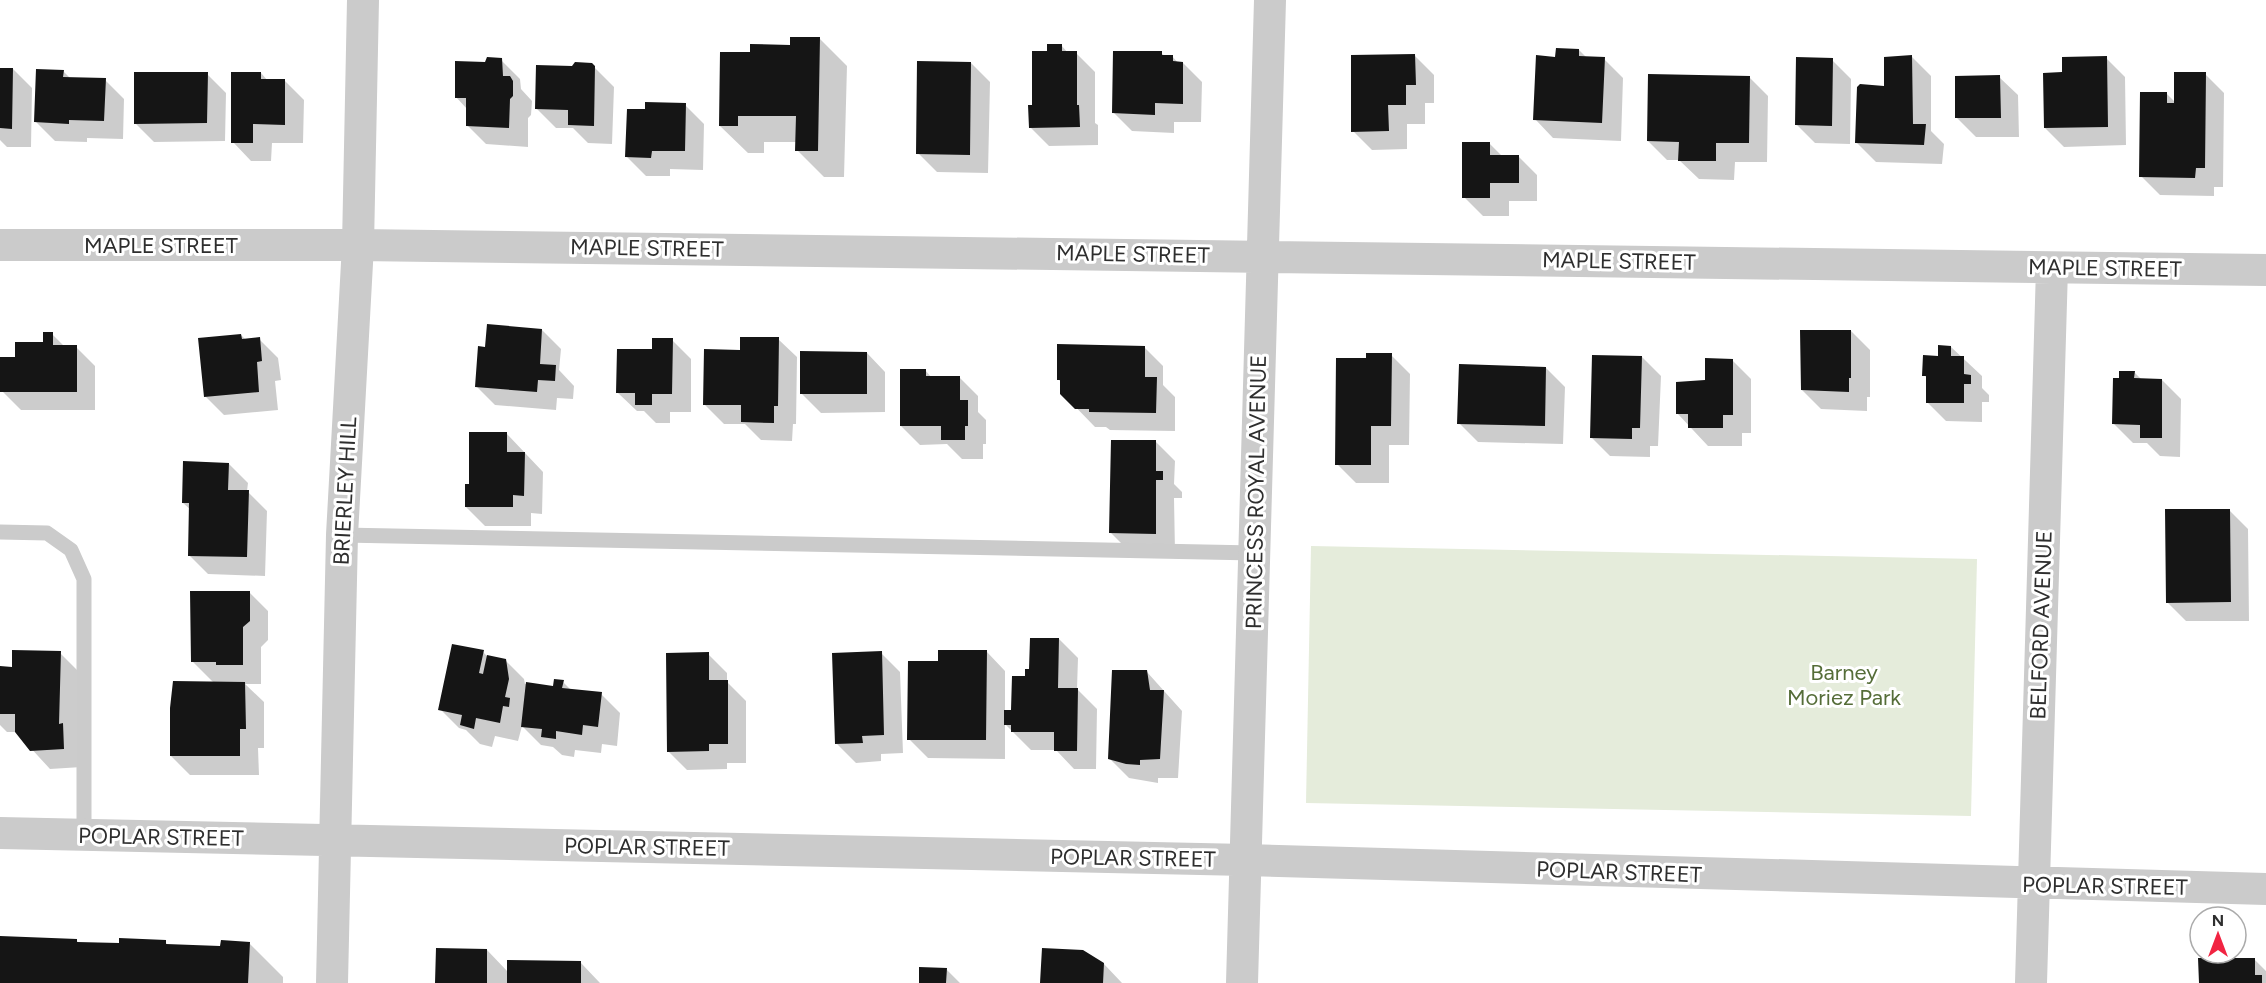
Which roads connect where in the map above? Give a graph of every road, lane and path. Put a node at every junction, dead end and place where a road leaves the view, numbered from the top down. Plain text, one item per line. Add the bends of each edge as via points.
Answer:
1 (363, 0) edge
2 (1270, 0) edge
3 (358, 244) junction
4 (0, 245) edge
5 (1262, 256) junction
6 (2052, 267) junction
7 (2266, 270) edge
8 (0, 532) edge
9 (342, 535) junction
10 (1255, 552) junction
11 (0, 833) edge
12 (84, 835) junction
13 (336, 840) junction
14 (1246, 861) junction
15 (2034, 884) junction
16 (2266, 889) edge
17 (332, 983) edge
18 (1242, 983) edge
19 (2031, 983) edge

1 - 3 street, BRIERLEY HILL
2 - 5 street, PRINCESS ROYAL AVENUE
3 - 4 street, MAPLE STREET
3 - 5 street, MAPLE STREET
3 - 9 street, BRIERLEY HILL
5 - 6 street, MAPLE STREET
5 - 10 street, PRINCESS ROYAL AVENUE
6 - 7 street, MAPLE STREET
6 - 15 street, BELFORD AVENUE
8 - 12 lane via 47,533 71,550 84,579
9 - 10 lane
9 - 13 street, BRIERLEY HILL
10 - 14 street, PRINCESS ROYAL AVENUE
11 - 12 street, POPLAR STREET
12 - 13 street, POPLAR STREET
13 - 14 street, POPLAR STREET
13 - 17 street, BRIERLEY HILL
14 - 15 street, POPLAR STREET
14 - 18 street, PRINCESS ROYAL AVENUE
15 - 16 street, POPLAR STREET
15 - 19 street, BELFORD AVENUE

